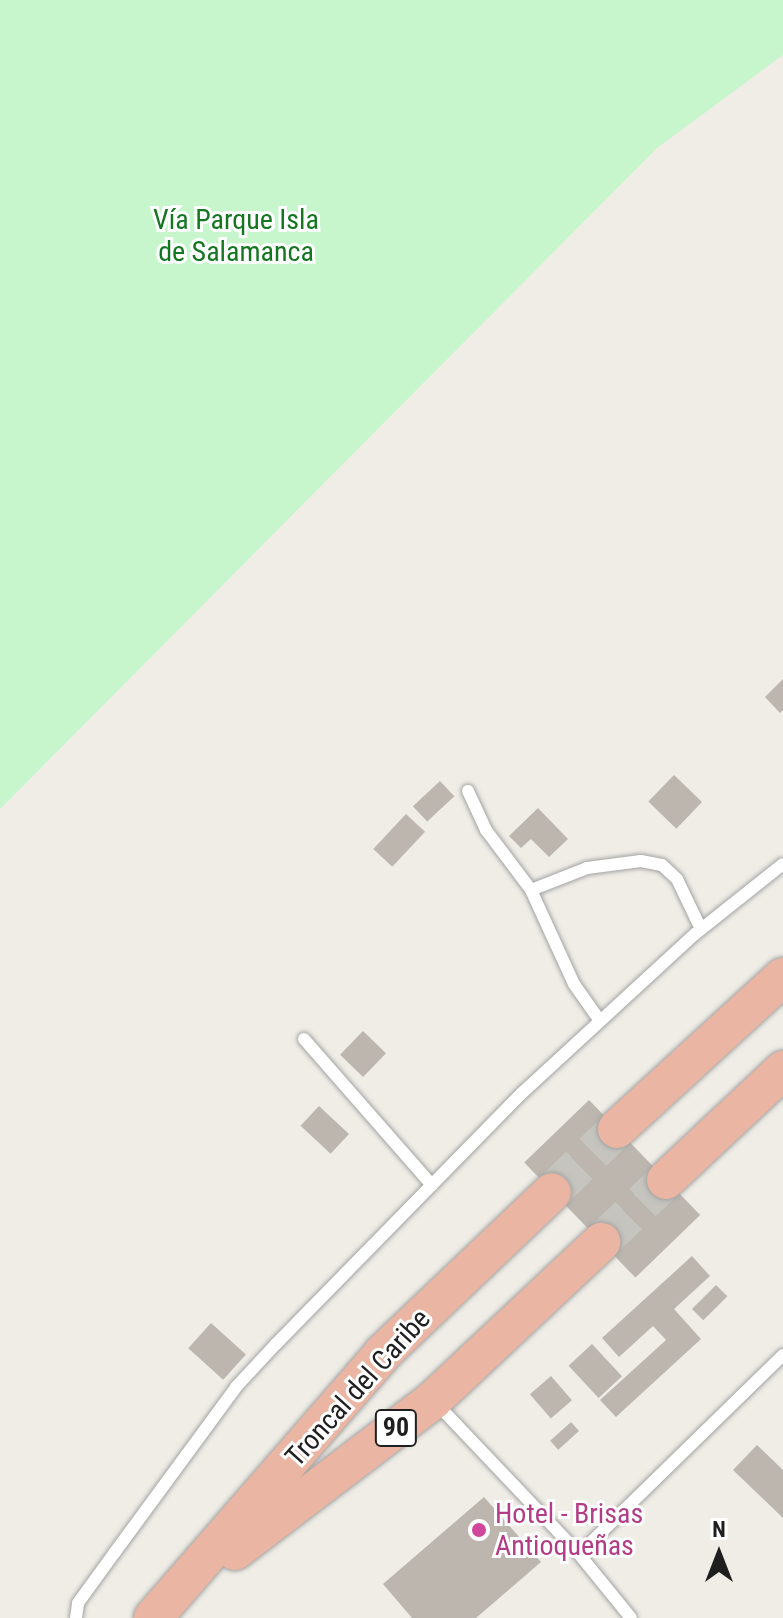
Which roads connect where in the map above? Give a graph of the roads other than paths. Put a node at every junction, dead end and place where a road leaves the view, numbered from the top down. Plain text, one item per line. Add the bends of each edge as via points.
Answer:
1 (468, 791) dead end
2 (783, 864) edge
3 (531, 890) junction
4 (701, 929) junction
5 (783, 977) edge
6 (600, 1021) junction
7 (304, 1039) dead end
8 (783, 1070) edge
9 (617, 1129) tunnel mouth
10 (666, 1180) tunnel mouth
11 (432, 1185) junction
12 (552, 1192) tunnel mouth
13 (601, 1242) tunnel mouth
14 (783, 1355) edge
15 (433, 1400) junction
16 (579, 1554) junction
17 (164, 1607) edge
18 (76, 1618) edge
19 (631, 1618) edge

1 - 3 lane via 486,830
2 - 4 lane
3 - 4 lane via 587,868 641,861 662,865 677,879
3 - 6 lane via 574,984
4 - 6 lane
5 - 9 highway
6 - 11 lane
7 - 11 lane
8 - 10 highway
11 - 18 lane via 236,1387 78,1603
12 - 17 highway, Troncal del Caribe / 90 via 383,1353
13 - 15 highway, Troncal del Caribe / 90
14 - 16 lane
15 - 16 lane
15 - 17 highway, Troncal del Caribe / 90
16 - 19 lane

